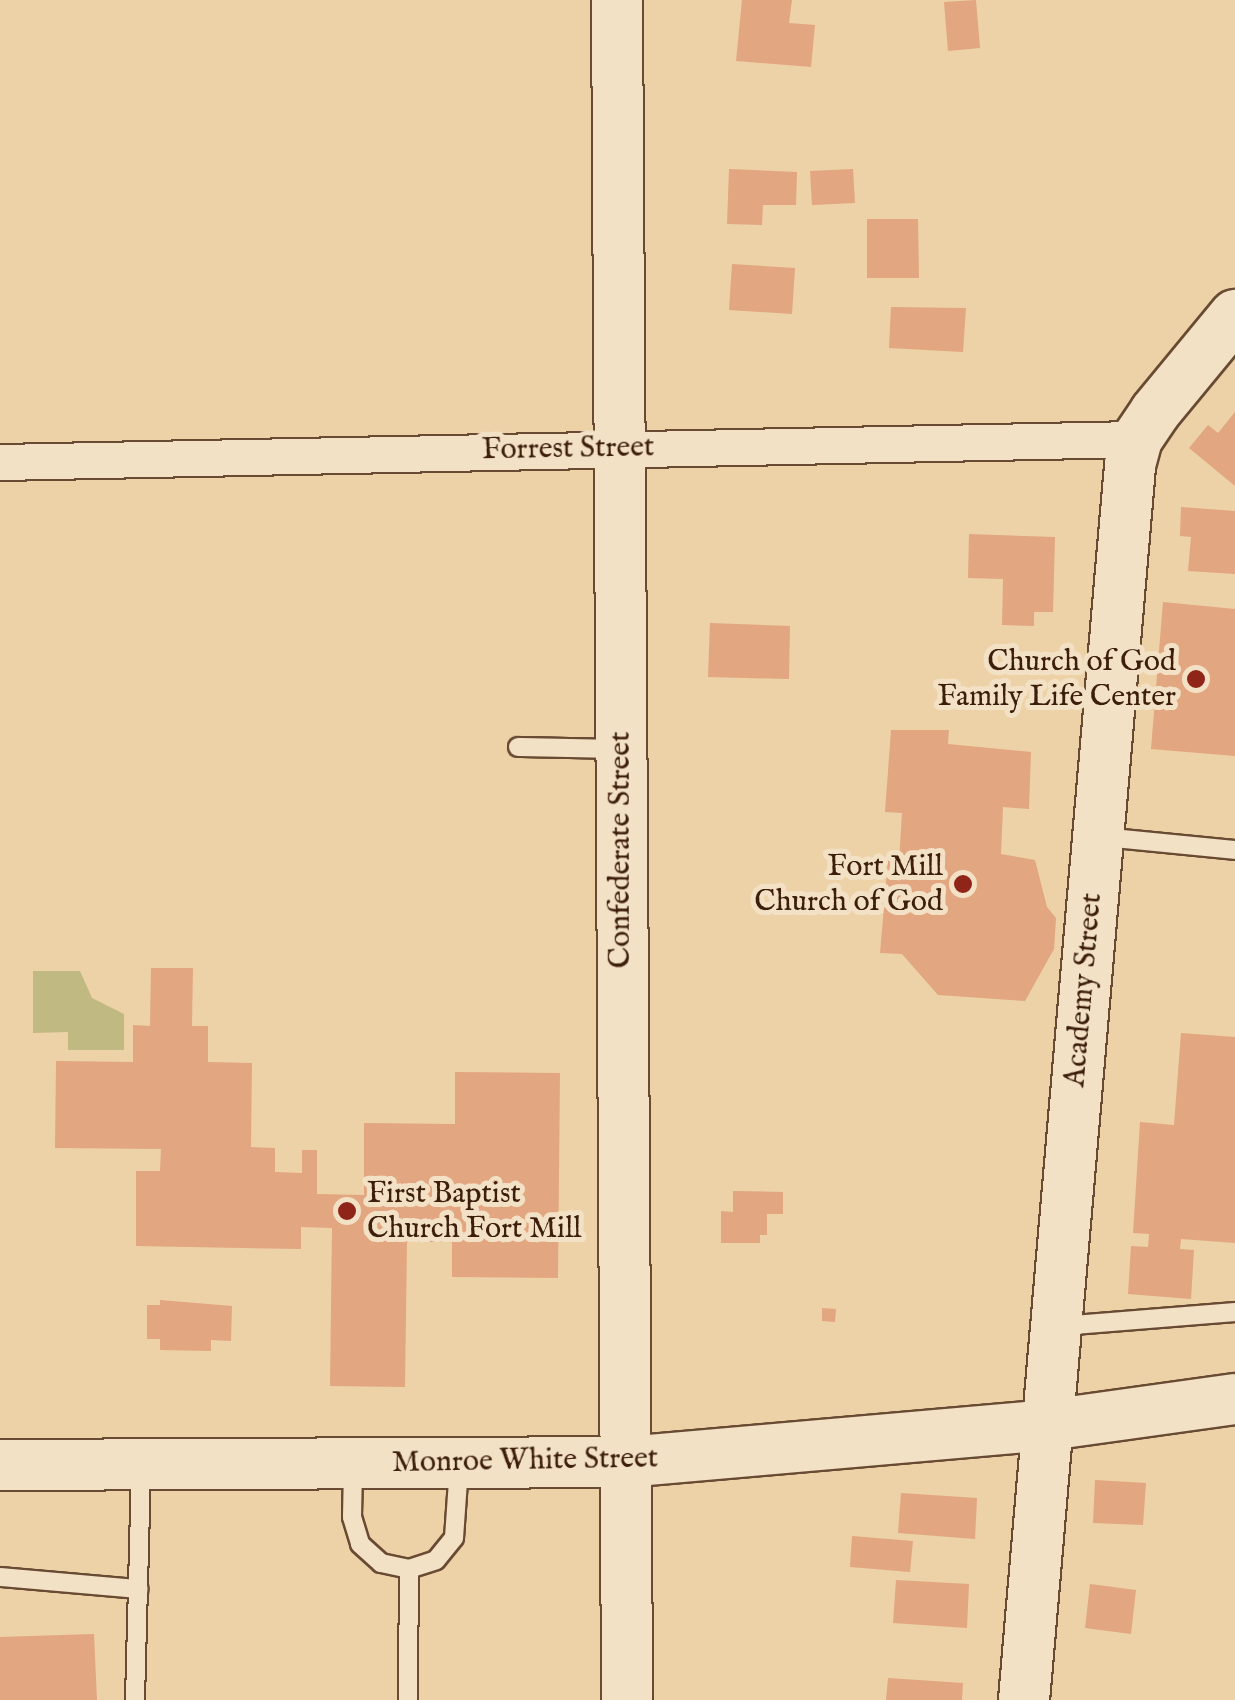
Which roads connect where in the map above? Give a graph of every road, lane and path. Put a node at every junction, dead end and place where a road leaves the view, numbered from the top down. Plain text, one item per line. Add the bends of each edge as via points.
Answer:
1 (616, 0) edge
2 (1235, 314) edge
3 (1137, 439) junction
4 (618, 448) junction
5 (0, 462) edge
6 (518, 747) dead end
7 (621, 749) junction
8 (1097, 836) junction
9 (1235, 850) edge
10 (1235, 1312) edge
11 (1056, 1327) junction
12 (1235, 1399) edge
13 (1048, 1424) junction
14 (626, 1462) junction
15 (353, 1463) junction
16 (459, 1463) junction
17 (0, 1464) edge
18 (141, 1464) junction
19 (409, 1569) junction
20 (0, 1577) edge
21 (138, 1589) junction
22 (135, 1700) edge
23 (408, 1700) edge
24 (627, 1700) edge
25 (1024, 1700) edge

1 - 4 street, Confederate Street
2 - 3 street
3 - 4 street, Forrest Street
3 - 8 street, Academy Street
4 - 5 street, Forrest Street
4 - 7 street, Confederate Street
6 - 7 lane
7 - 14 street, Confederate Street
8 - 9 lane
8 - 11 street, Academy Street
10 - 11 lane
11 - 13 street, Academy Street
12 - 13 street, Monroe White Street
13 - 14 street, Monroe White Street
13 - 25 street, Academy Street
14 - 16 street, Monroe White Street
14 - 24 street, Confederate Street
15 - 16 street, Monroe White Street
15 - 18 street, Monroe White Street
15 - 19 lane via 352,1517 360,1544 380,1564
16 - 19 lane via 454,1538 436,1560
17 - 18 street, Monroe White Street
18 - 21 lane
19 - 23 lane
20 - 21 lane
21 - 22 lane

